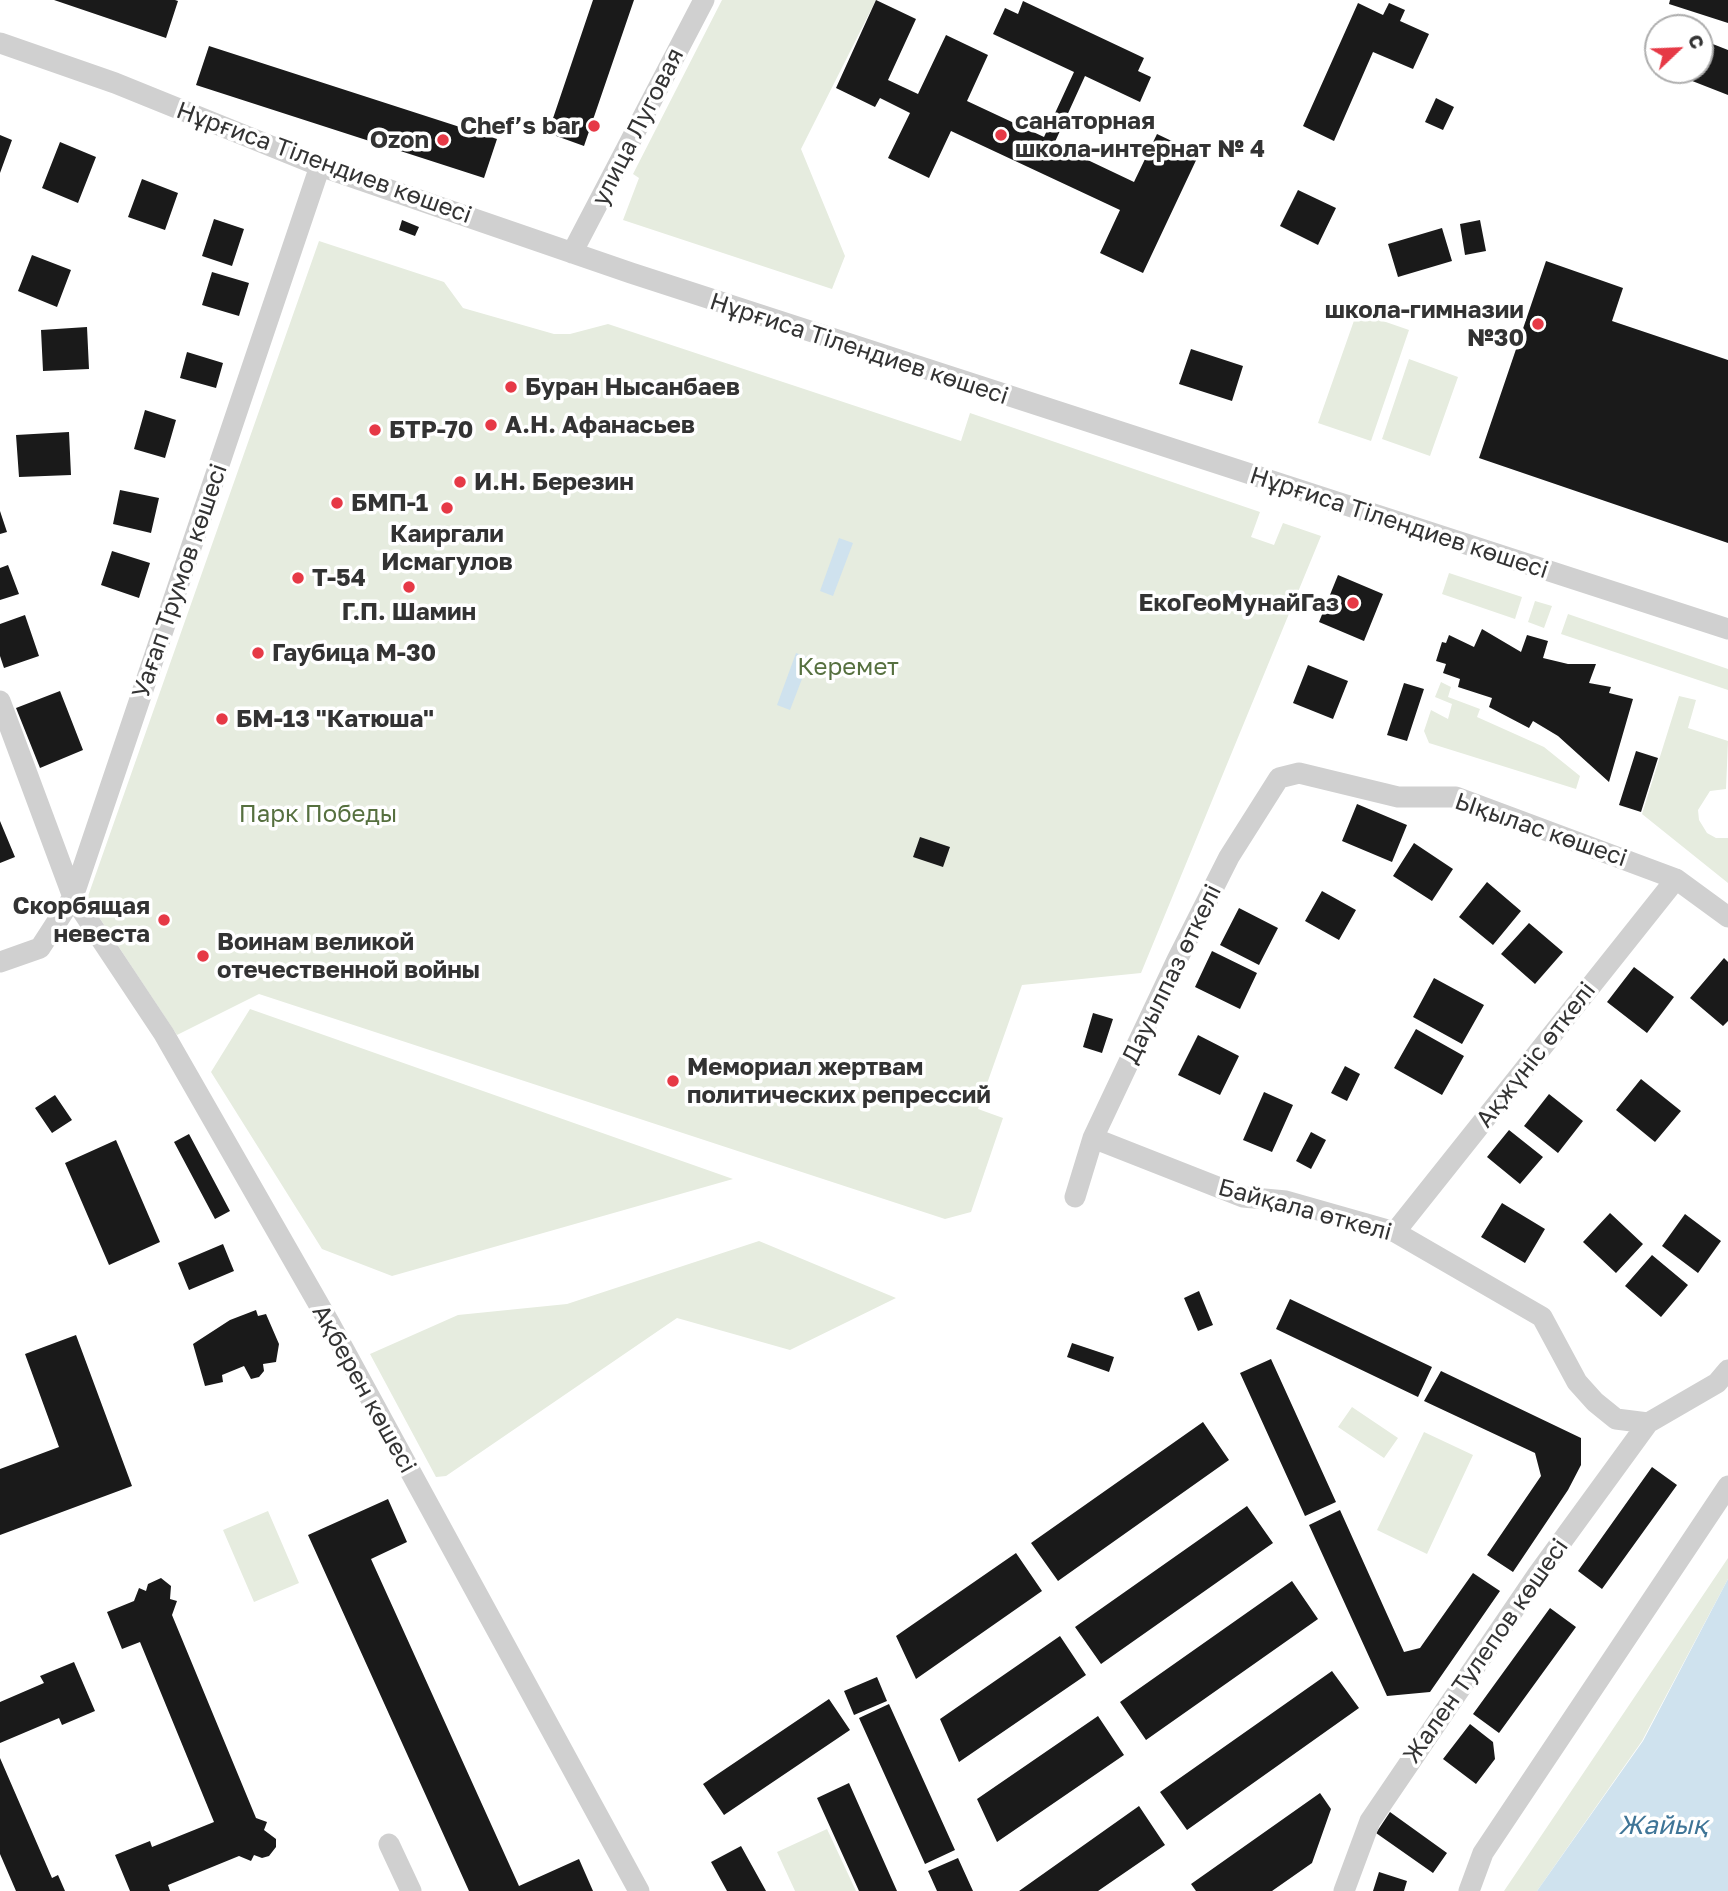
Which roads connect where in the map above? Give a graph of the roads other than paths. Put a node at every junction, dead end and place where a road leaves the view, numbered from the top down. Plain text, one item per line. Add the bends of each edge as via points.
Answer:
1 (704, 0) edge
2 (0, 43) edge
3 (320, 166) junction
4 (572, 253) junction
5 (1728, 629) edge
6 (0, 701) edge
7 (1299, 773) joint
8 (1676, 879) junction
9 (73, 897) junction
10 (1728, 917) edge
11 (0, 962) edge
12 (1093, 1138) junction
13 (1075, 1196) dead end
14 (1395, 1231) junction
15 (1728, 1370) edge
16 (1648, 1423) junction
17 (1728, 1486) edge
18 (389, 1844) dead end
19 (411, 1891) edge
20 (639, 1891) edge
21 (1344, 1891) edge
22 (1469, 1891) edge

1 - 4 street, улица Луговая
2 - 3 street, Нұрғиса Тілендиев көшесі via 115,83
3 - 4 street, Нұрғиса Тілендиев көшесі
3 - 9 street, Уағап Трумов көшесі
4 - 5 street, Нұрғиса Тілендиев көшесі
6 - 9 street, Ақберен көшесі
7 - 8 street, Ықылас көшесі via 1398,797 1456,797
7 - 12 street, Дауылпаз өткелі via 1279,778 1230,857
8 - 10 street, Ықылас көшесі
8 - 14 street, Ақжүніс өткелі
9 - 11 street, Уағап Трумов көшесі via 40,948
9 - 20 street, Ақберен көшесі via 164,1034 330,1324
12 - 13 street, Дауылпаз өткелі
12 - 14 street, Байқала өткелі via 1243,1197 1286,1201
14 - 16 street, Байқала өткелі via 1542,1317 1577,1382 1595,1402 1616,1419
15 - 16 street via 1717,1383
16 - 21 street, Жален Тулепов көшесі via 1538,1573 1370,1821
17 - 22 street via 1483,1853
18 - 19 street

